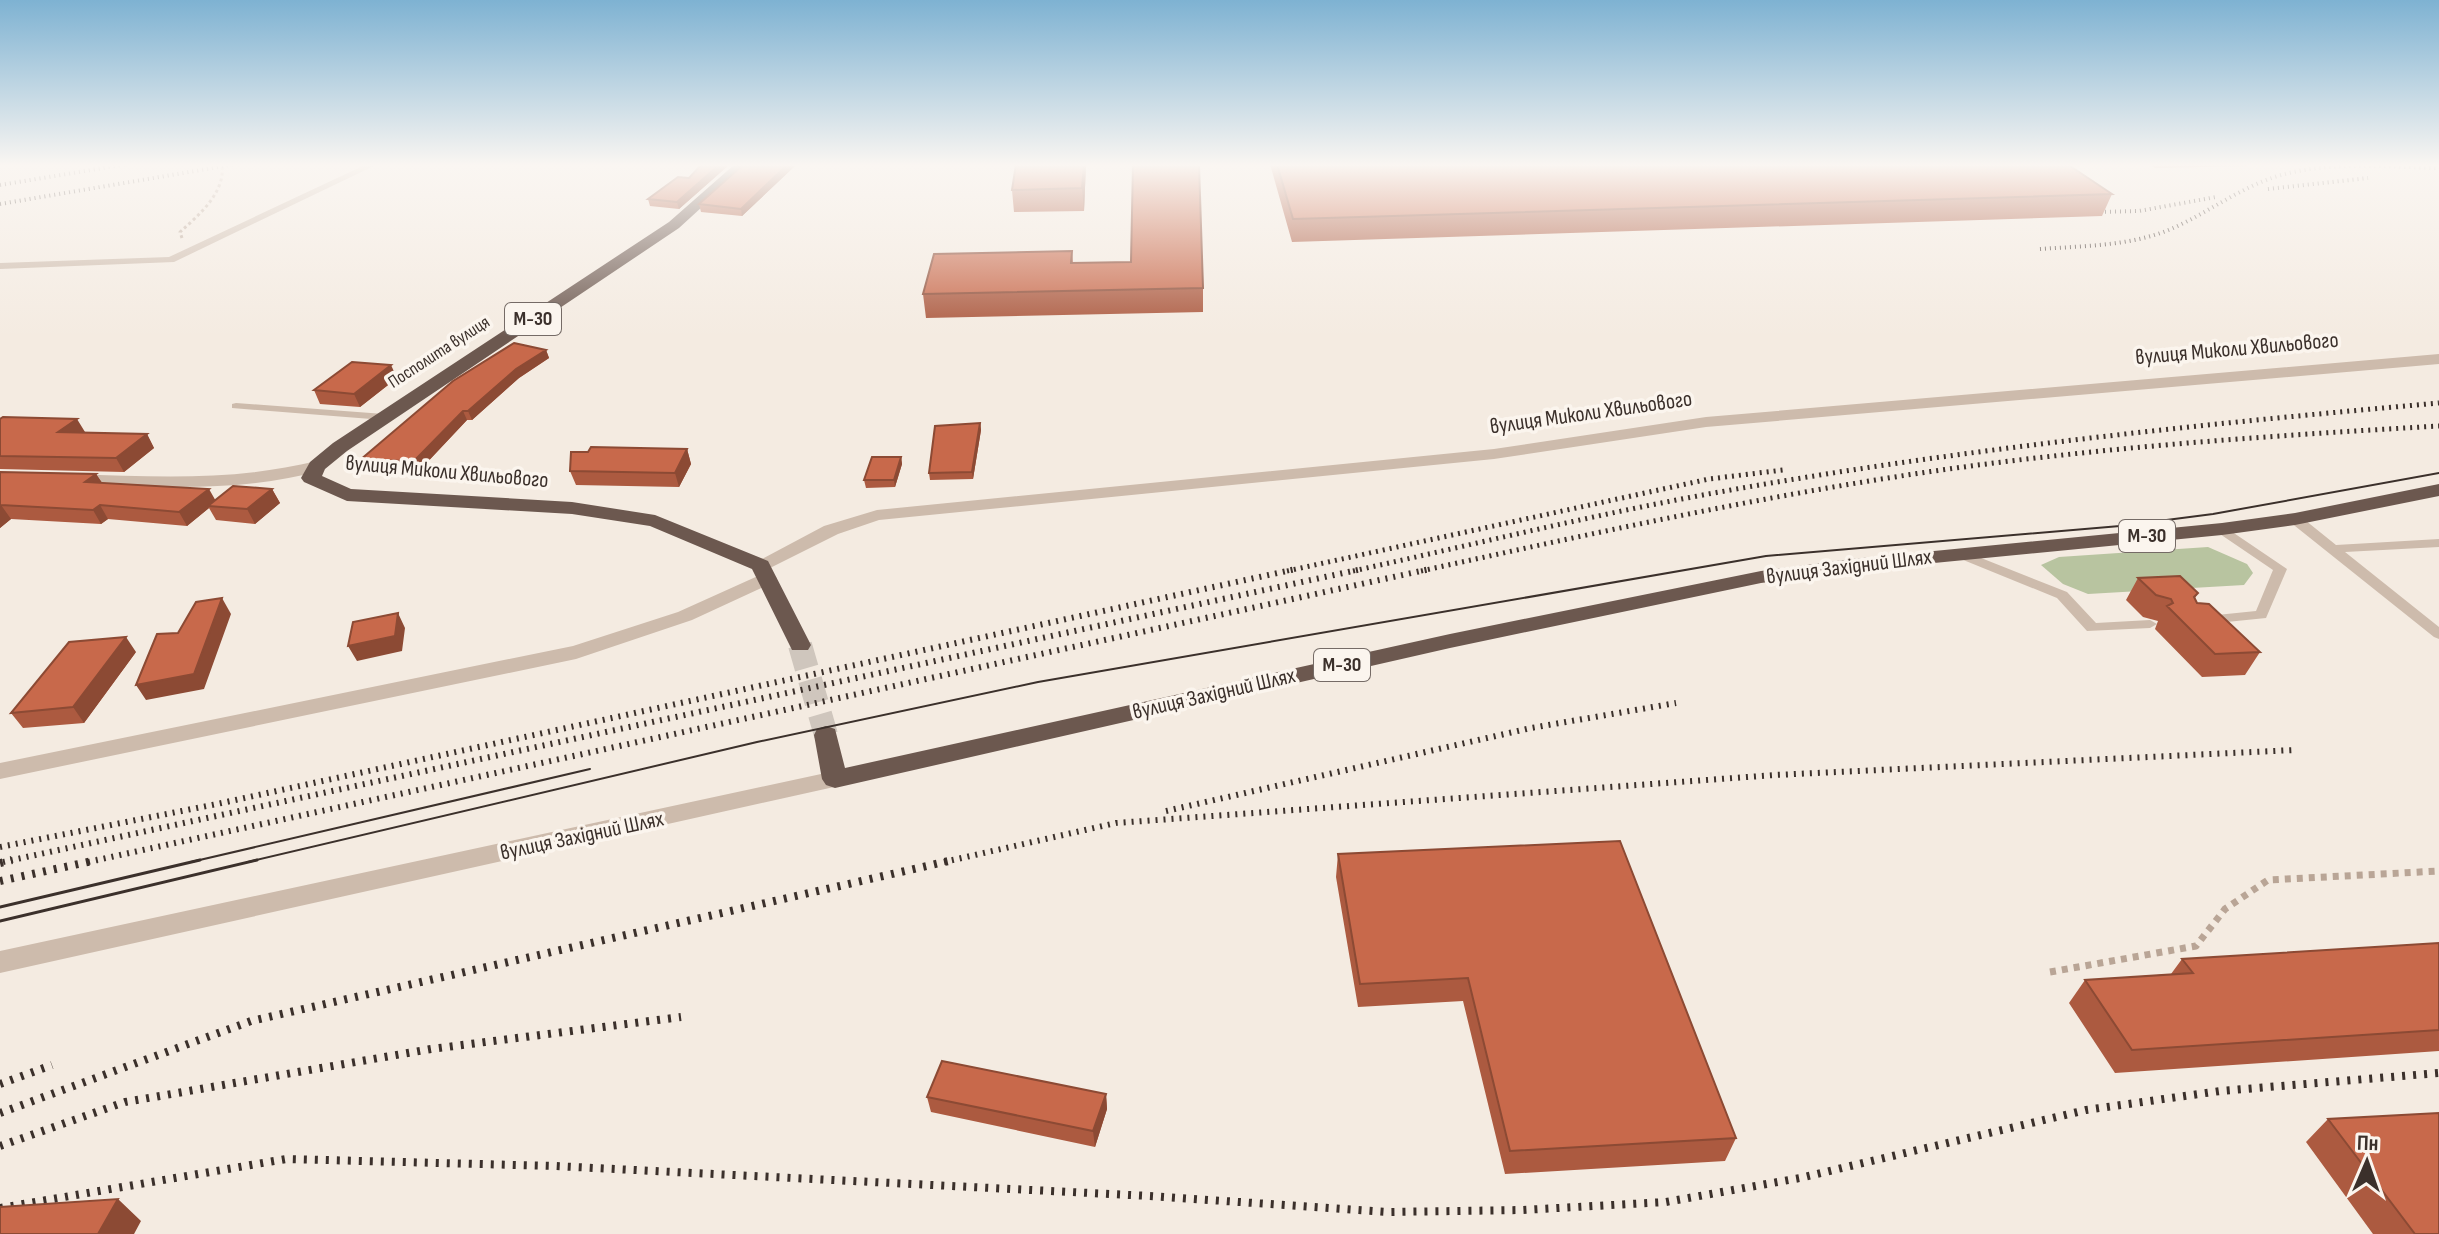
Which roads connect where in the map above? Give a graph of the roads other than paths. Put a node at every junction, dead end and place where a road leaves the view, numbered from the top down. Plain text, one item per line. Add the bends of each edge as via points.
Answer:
1 (253, 222) edge
2 (678, 222) edge
3 (0, 266) edge
4 (2439, 359) edge
5 (236, 406) dead end
6 (384, 417) junction
7 (317, 466) junction
8 (53, 478) edge
9 (2439, 490) edge
10 (2295, 519) junction
11 (2222, 529) junction
12 (2439, 543) edge
13 (2334, 549) junction
14 (1961, 554) junction
15 (764, 571) junction
16 (2191, 621) edge
17 (2150, 624) dead end
18 (2439, 634) edge
19 (800, 645) tunnel mouth
20 (826, 735) tunnel mouth
21 (0, 771) edge
22 (835, 779) junction
23 (0, 962) edge

1 - 3 lane via 171,260
2 - 6 highway, Посполита вулиця / М-30
4 - 15 street, вулиця Миколи Хвильового via 1706,422 1494,454 877,515 831,530
5 - 6 lane
6 - 7 highway, Посполита вулиця / М-30
7 - 8 street, вулиця Миколи Хвильового via 230,482
7 - 15 highway, вулиця Миколи Хвильового via 311,478 347,495 572,508 655,521
9 - 10 highway, вулиця Західний Шлях / М-30
10 - 11 highway, вулиця Західний Шлях / М-30
10 - 13 lane
11 - 14 highway, вулиця Західний Шлях / М-30
11 - 16 lane via 2280,569 2261,615
12 - 13 lane
13 - 18 lane
14 - 17 lane via 2062,595 2092,628
14 - 22 highway, вулиця Західний Шлях / М-30 via 1761,577
15 - 19 highway
15 - 21 street, вулиця Миколи Хвильового via 685,616 576,652
20 - 22 highway
22 - 23 street, вулиця Західний Шлях

